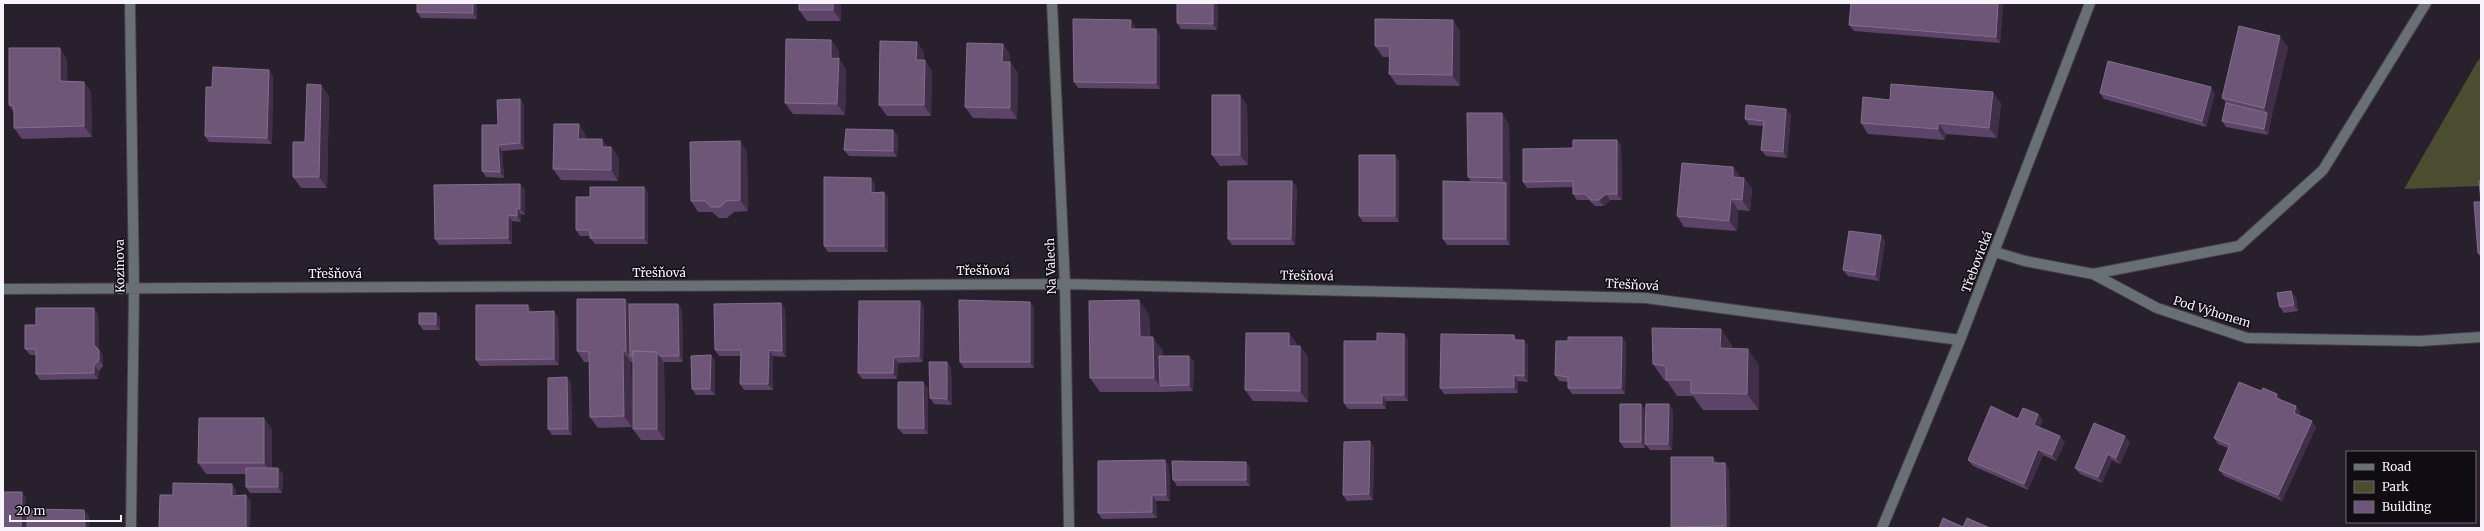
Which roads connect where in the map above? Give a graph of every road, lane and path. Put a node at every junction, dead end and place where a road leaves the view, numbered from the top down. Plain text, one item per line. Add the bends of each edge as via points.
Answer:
1 (130, 3) edge
2 (1052, 3) edge
3 (2090, 3) edge
4 (2426, 3) edge
5 (1995, 252) junction
6 (2093, 274) junction
7 (1065, 284) junction
8 (134, 288) junction
9 (3, 290) edge
10 (2481, 337) edge
11 (1960, 340) junction
12 (132, 528) edge
13 (1069, 528) edge
14 (1882, 528) edge

1 - 8 street, Kozinova
2 - 7 street, Na Valech
3 - 5 street, Třebovická
4 - 6 street via 2323,170 2239,246
5 - 6 street, Pod Výhonem
5 - 11 street, Třebovická
6 - 10 street, Pod Výhonem via 2157,308 2247,338 2420,341
7 - 8 street, Třešňová
7 - 11 street, Třešňová via 1646,298
7 - 13 street, Na Valech
8 - 9 street, Třešňová
8 - 12 street, Kozinova
11 - 14 street, Třebovická

